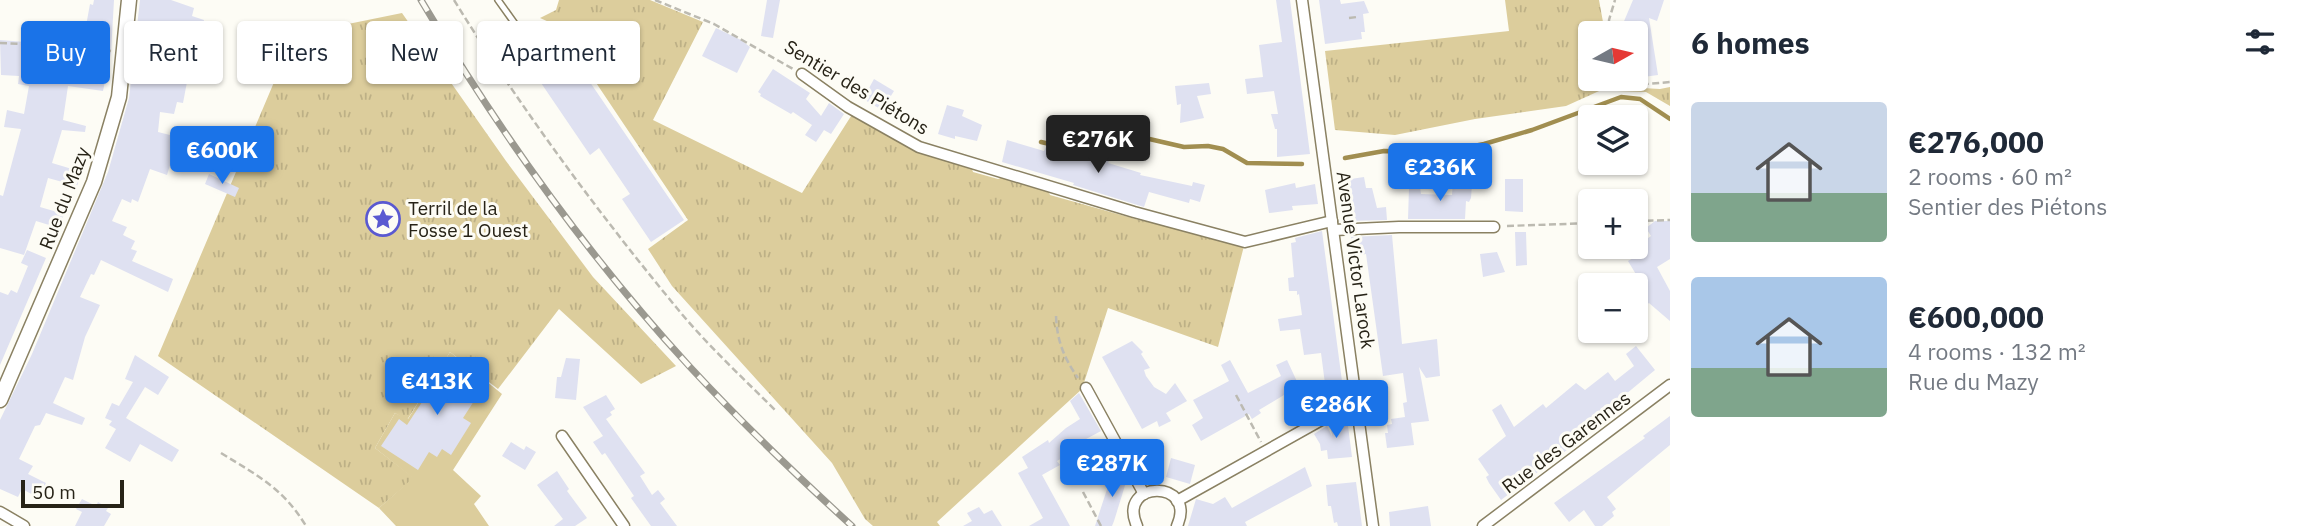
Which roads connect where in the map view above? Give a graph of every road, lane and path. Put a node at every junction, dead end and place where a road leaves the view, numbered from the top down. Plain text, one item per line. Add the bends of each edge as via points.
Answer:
1 (130, 0) edge
2 (454, 0) edge
3 (498, 0) edge
4 (655, 0) edge
5 (1302, 0) edge
6 (1615, 0) edge
7 (1357, 17) dead end
8 (1349, 18) dead end
9 (128, 21) edge
10 (513, 21) edge
11 (1609, 21) edge
12 (0, 43) edge
13 (124, 54) joint
14 (802, 74) joint
15 (1670, 82) edge
16 (1648, 84) edge
17 (1670, 220) edge
18 (1648, 221) edge
19 (1578, 224) edge
20 (1333, 226) junction
21 (1494, 227) joint
22 (1056, 316) dead end
23 (1670, 385) edge
24 (1086, 388) joint
25 (1236, 395) dead end
26 (0, 400) edge
27 (1357, 400) junction
28 (775, 411) dead end
29 (562, 436) dead end
30 (1266, 451) junction
31 (221, 453) dead end
32 (1083, 492) dead end
33 (1144, 494) junction
34 (1177, 501) junction
35 (0, 512) edge
36 (1135, 525) edge
37 (24, 526) edge
38 (306, 526) edge
39 (624, 526) edge
40 (1101, 526) edge
41 (1177, 526) edge
42 (1373, 526) edge
43 (1483, 526) edge

1 - 9 street, Rue du Mazy
2 - 28 path via 600,211 677,308
3 - 10 lane
4 - 14 path, Sentier des Piétons via 714,24
5 - 20 street, Avenue Victor Larock
6 - 11 path
7 - 8 path
12 - 13 path via 74,46
13 - 26 street, Rue du Mazy via 119,97 94,182
14 - 20 street, Sentier des Piétons via 848,107 919,146 1134,212 1245,242
15 - 16 path
17 - 18 path
19 - 21 path
20 - 21 street, Sentier des Piétons
20 - 27 street, Avenue Victor Larock
22 - 24 path via 1067,363
23 - 43 street, Rue des Garennes
24 - 33 street
25 - 30 path
27 - 30 street
27 - 42 street, Avenue Victor Larock
29 - 39 street
30 - 34 street
31 - 38 path via 281,492
32 - 40 path
33 - 34 street via 1162,491
33 - 36 street via 1135,504
34 - 41 street
35 - 37 street

